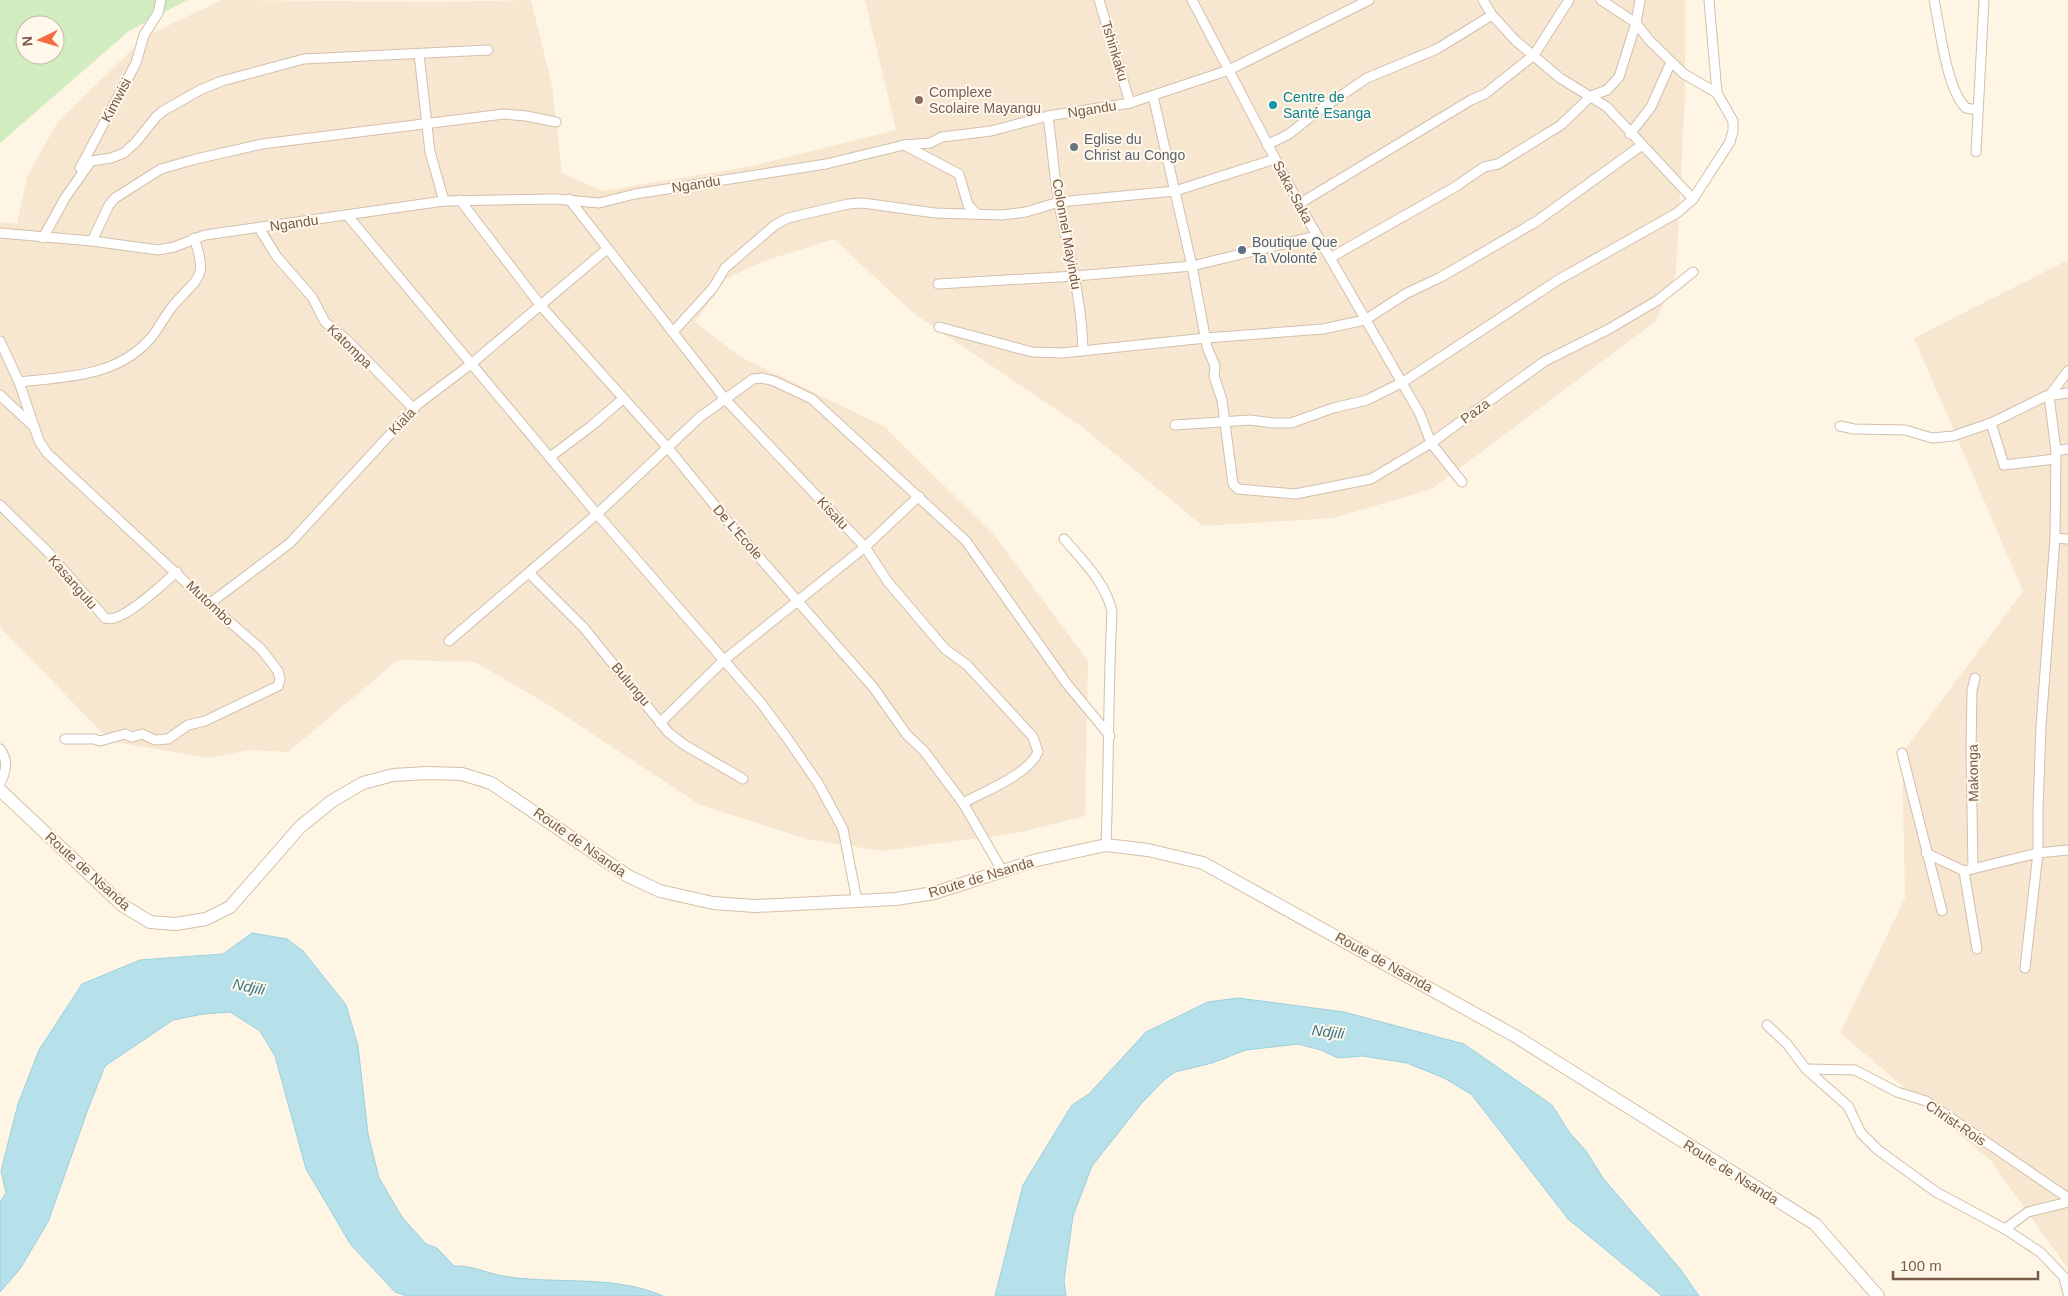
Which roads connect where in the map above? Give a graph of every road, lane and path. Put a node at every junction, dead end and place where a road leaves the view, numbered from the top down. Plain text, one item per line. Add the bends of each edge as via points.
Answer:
1 (161, 0) edge
2 (1099, 0) edge
3 (1192, 0) edge
4 (1369, 0) edge
5 (1483, 0) edge
6 (1569, 0) edge
7 (1602, 0) edge
8 (1640, 0) edge
9 (1709, 0) edge
10 (1934, 0) edge
11 (1984, 0) edge
12 (1492, 15) junction
13 (1636, 23) junction
14 (488, 50) dead end
15 (419, 54) junction
16 (1534, 55) junction
17 (1671, 62) junction
18 (1229, 70) junction
19 (1717, 93) junction
20 (1153, 96) junction
21 (1591, 96) junction
22 (1130, 103) junction
23 (1977, 110) junction
24 (1048, 116) junction
25 (426, 122) junction
26 (556, 122) dead end
27 (1630, 134) junction
28 (904, 145) junction
29 (1268, 145) junction
30 (1642, 145) junction
31 (1976, 152) dead end
32 (1275, 159) junction
33 (1175, 190) junction
34 (65, 198) junction
35 (570, 199) junction
36 (1693, 199) junction
37 (460, 200) junction
38 (444, 201) junction
39 (1059, 202) junction
40 (1299, 204) junction
41 (976, 214) junction
42 (347, 215) junction
43 (260, 228) junction
44 (0, 233) edge
45 (1316, 236) junction
46 (43, 238) junction
47 (194, 238) junction
48 (92, 241) junction
49 (607, 249) junction
50 (1330, 258) junction
51 (1192, 266) junction
52 (1693, 272) dead end
53 (1075, 276) junction
54 (938, 284) dead end
55 (541, 306) junction
56 (1365, 320) junction
57 (939, 327) dead end
58 (673, 332) junction
59 (1206, 338) junction
60 (0, 341) edge
61 (1083, 351) junction
62 (471, 364) junction
63 (2068, 371) edge
64 (20, 382) junction
65 (1403, 382) junction
66 (2068, 393) edge
67 (0, 395) edge
68 (2049, 396) junction
69 (624, 399) junction
70 (725, 399) junction
71 (414, 409) junction
72 (1225, 423) junction
73 (1991, 423) junction
74 (1175, 425) dead end
75 (33, 426) junction
76 (1840, 426) dead end
77 (1431, 443) junction
78 (668, 448) junction
79 (2068, 449) edge
80 (2055, 455) junction
81 (550, 457) junction
82 (1462, 482) dead end
83 (919, 496) junction
84 (0, 505) edge
85 (597, 514) junction
86 (2055, 538) junction
87 (1064, 539) dead end
88 (2068, 539) edge
89 (865, 547) junction
90 (177, 572) junction
91 (530, 574) junction
92 (798, 600) junction
93 (209, 604) junction
94 (449, 642) dead end
95 (724, 660) junction
96 (1975, 678) dead end
97 (660, 723) junction
98 (1110, 736) junction
99 (65, 739) dead end
100 (0, 749) edge
101 (1902, 753) dead end
102 (744, 778) dead end
103 (0, 784) edge
104 (0, 790) edge
105 (963, 804) junction
106 (1106, 844) junction
107 (2068, 850) edge
108 (2038, 853) junction
109 (1926, 854) junction
110 (1969, 870) junction
111 (1003, 872) junction
112 (857, 901) junction
113 (1942, 912) dead end
114 (1977, 950) dead end
115 (2025, 968) dead end
116 (1767, 1025) dead end
117 (1806, 1069) junction
118 (2068, 1198) edge
119 (2068, 1202) edge
120 (2005, 1228) junction
121 (2066, 1279) edge
122 (2068, 1294) edge
123 (1878, 1296) edge

1 - 34 street, Kimwisi via 158,13 144,35 136,64
2 - 22 street, Tshinkaku
3 - 18 street, Saka-Saka
4 - 18 street, Ngandu
5 - 12 street
6 - 16 street
7 - 13 street
8 - 13 street
9 - 19 street
10 - 23 street via 1945,60 1958,96 1966,108
11 - 23 street
12 - 16 street
12 - 29 street via 1437,49 1367,78 1289,134
13 - 17 street
13 - 21 street via 1619,77 1607,90
14 - 15 street
15 - 25 street
15 - 34 street via 296,60 222,81 163,110 124,153 91,161
16 - 21 street via 1560,78
16 - 40 street via 1485,94
17 - 19 street via 1696,83
17 - 27 street via 1651,107
18 - 20 street, Ngandu
18 - 29 street, Saka-Saka
19 - 36 street via 1733,121 1734,132
20 - 22 street, Ngandu
20 - 33 street
21 - 27 street via 1607,107
21 - 50 street via 1561,125
22 - 24 street, Ngandu
23 - 31 street
24 - 28 street, Ngandu via 991,131
24 - 39 street, Colonnel Mayindu
25 - 26 street via 504,114
25 - 38 street via 430,152
25 - 48 street via 262,144 161,169 115,198
27 - 30 street
28 - 35 street, Ngandu via 826,164 635,194 599,203
28 - 41 street via 959,174 968,205
29 - 32 street, Saka-Saka
30 - 36 street
30 - 56 street via 1537,221
32 - 33 street
32 - 40 street, Saka-Saka
33 - 39 street
33 - 51 street
34 - 46 street
35 - 37 street, Ngandu
35 - 49 street, Kisalu
36 - 65 street via 1677,213 1558,280
37 - 38 street, Ngandu
37 - 55 street, De L'Ecole
38 - 42 street, Ngandu
39 - 41 street via 1026,212
39 - 53 street, Colonnel Mayindu
40 - 45 street, Saka-Saka
41 - 58 street via 935,213 863,203 788,218 775,224 725,268 712,288
42 - 43 street, Ngandu
42 - 62 street
43 - 47 street, Ngandu
43 - 71 street, Katompa via 277,257 312,297 325,322 346,339
44 - 46 street, Ngandu
45 - 50 street, Saka-Saka
45 - 51 street
46 - 48 street, Ngandu
47 - 48 street, Ngandu via 158,250
47 - 64 street via 201,259 199,278 148,341 130,357 95,372
49 - 55 street, Kiala
49 - 58 street, Kisalu
50 - 56 street, Saka-Saka
51 - 53 street
51 - 59 street
52 - 77 street, Paza via 1658,300 1545,361
53 - 54 street
53 - 61 street, Colonnel Mayindu
55 - 62 street, Kiala
55 - 69 street, De L'Ecole
56 - 59 street via 1323,329
56 - 65 street, Saka-Saka
57 - 61 street via 1032,352
58 - 70 street, Kisalu
59 - 61 street
59 - 72 street
60 - 64 street, Mutombo
62 - 71 street, Kiala
62 - 81 street
63 - 68 street
64 - 75 street, Mutombo
65 - 72 street via 1367,400 1291,422 1273,424 1250,420
65 - 77 street, Saka-Saka
66 - 68 street
67 - 75 street
68 - 73 street
68 - 80 street
69 - 78 street, De L'Ecole
69 - 81 street
70 - 78 street via 700,417
70 - 83 street via 753,379 762,378 812,399
70 - 89 street, Kisalu
71 - 93 street, Kiala via 290,544
72 - 74 street
72 - 77 street, Paza via 1233,484 1238,490 1295,494 1366,480 1401,463
73 - 76 street via 1952,436 1932,438 1905,430
73 - 80 street via 2004,465
75 - 90 street, Mutombo via 47,453
77 - 82 street, Saka-Saka
78 - 85 street
78 - 92 street, De L'Ecole
79 - 80 street
80 - 86 street
81 - 85 street
83 - 89 street
83 - 98 street via 966,541 1067,684
84 - 90 street, Kasangulu via 110,620 119,618
85 - 91 street
85 - 95 street
86 - 88 street
86 - 108 street via 2042,717
87 - 98 street via 1102,584 1112,611 1107,702
89 - 92 street
89 - 105 street, Kisalu via 888,582 945,649 967,665 1036,743 1038,752 1034,762
90 - 93 street, Mutombo
91 - 94 street
91 - 97 street, Bulungu via 584,628
92 - 95 street
92 - 105 street, De L'Ecole via 873,688 907,735 924,751
93 - 99 street, Mutombo via 261,649 278,671 278,686 204,721 188,725 168,739 155,740 142,734 132,737 125,734 100,741 94,738
95 - 97 street
95 - 112 street via 761,703 818,783 843,829
96 - 110 street, Makonga via 1972,690
97 - 102 street, Bulungu via 683,744
98 - 106 street
100 - 103 street via 6,771
101 - 109 street
104 - 112 street, Route de Nsanda via 122,905 150,922 176,924 206,919 230,907 300,827 332,801 363,783 393,775 427,772 462,774 491,782 628,876 660,891 713,903 755,906
105 - 111 street, De L'Ecole
106 - 111 street, Route de Nsanda via 1037,860
106 - 123 street, Route de Nsanda via 1203,862 1515,1036 1815,1224
107 - 108 street
108 - 110 street
108 - 115 street
109 - 110 street
109 - 113 street
110 - 114 street, Makonga
111 - 112 street, Route de Nsanda via 934,893
116 - 117 street
117 - 118 street, Christ-Rois via 1855,1070 1897,1092 1926,1101
117 - 120 street via 1848,1106 1861,1133 1878,1150 1936,1192
119 - 120 street via 2028,1212
120 - 121 street via 2040,1252
121 - 122 street

